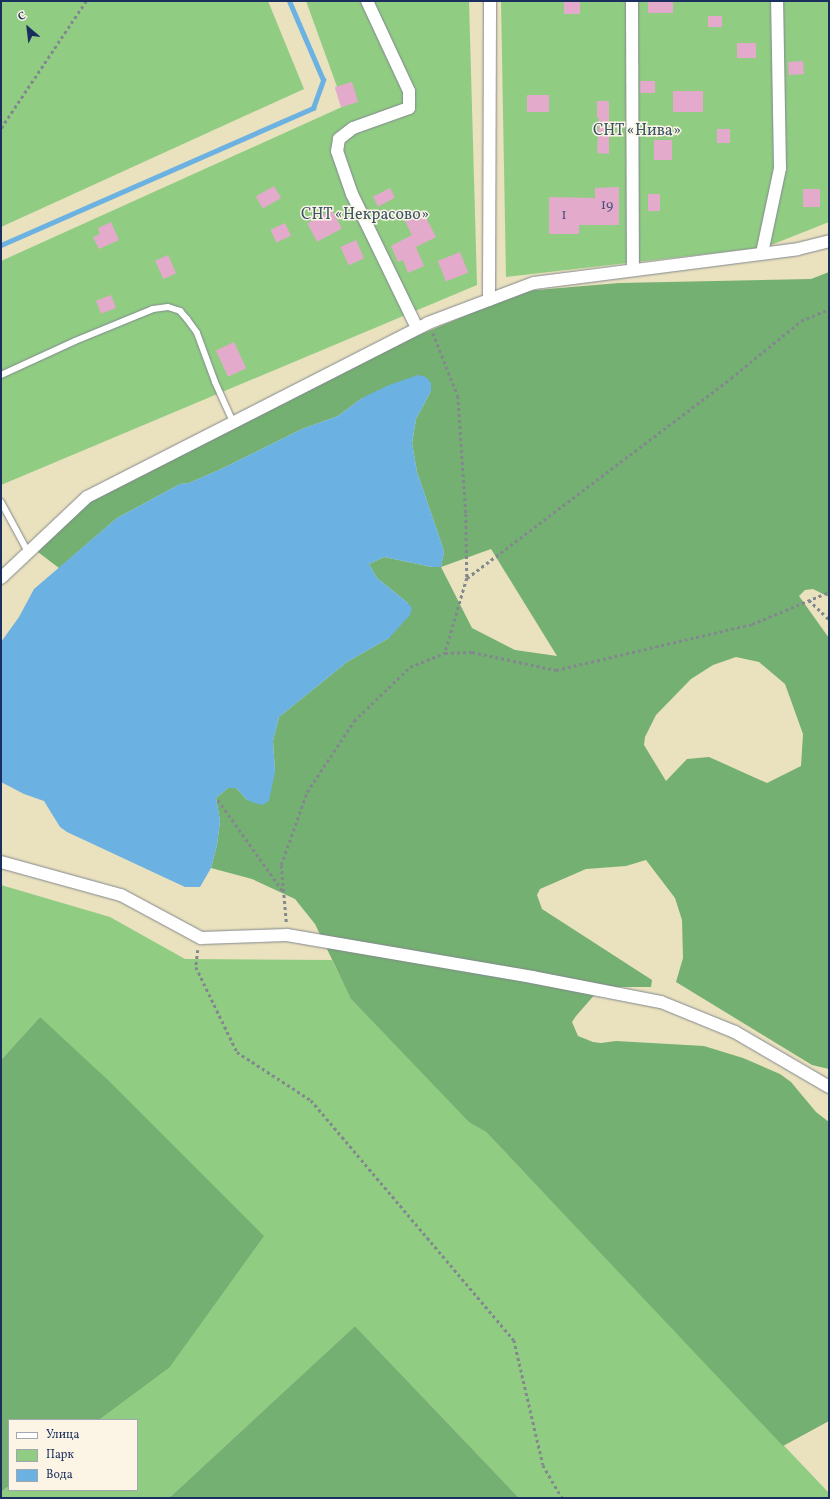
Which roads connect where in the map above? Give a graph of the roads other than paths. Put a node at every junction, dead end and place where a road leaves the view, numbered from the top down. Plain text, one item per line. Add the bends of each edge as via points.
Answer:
1 (367, 1) edge
2 (490, 1) edge
3 (632, 1) edge
4 (777, 1) edge
5 (829, 241) edge
6 (762, 254) junction
7 (633, 270) junction
8 (489, 300) junction
9 (417, 328) junction
10 (1, 375) edge
11 (233, 422) junction
12 (1, 502) edge
13 (28, 552) junction
14 (1, 578) edge
15 (1, 862) edge
16 (829, 1087) edge

1 - 9 street via 409,91 409,108 353,128 339,139 337,151 352,194
2 - 8 street
3 - 7 street
4 - 6 street via 780,168
5 - 6 street
6 - 7 street
7 - 8 street via 534,283
8 - 9 street
9 - 11 street
10 - 11 lane via 153,309 168,307 180,311 197,334 214,382
11 - 13 street via 86,497
12 - 13 lane
13 - 14 street
15 - 16 street via 121,895 201,938 287,935 661,1002 736,1032

